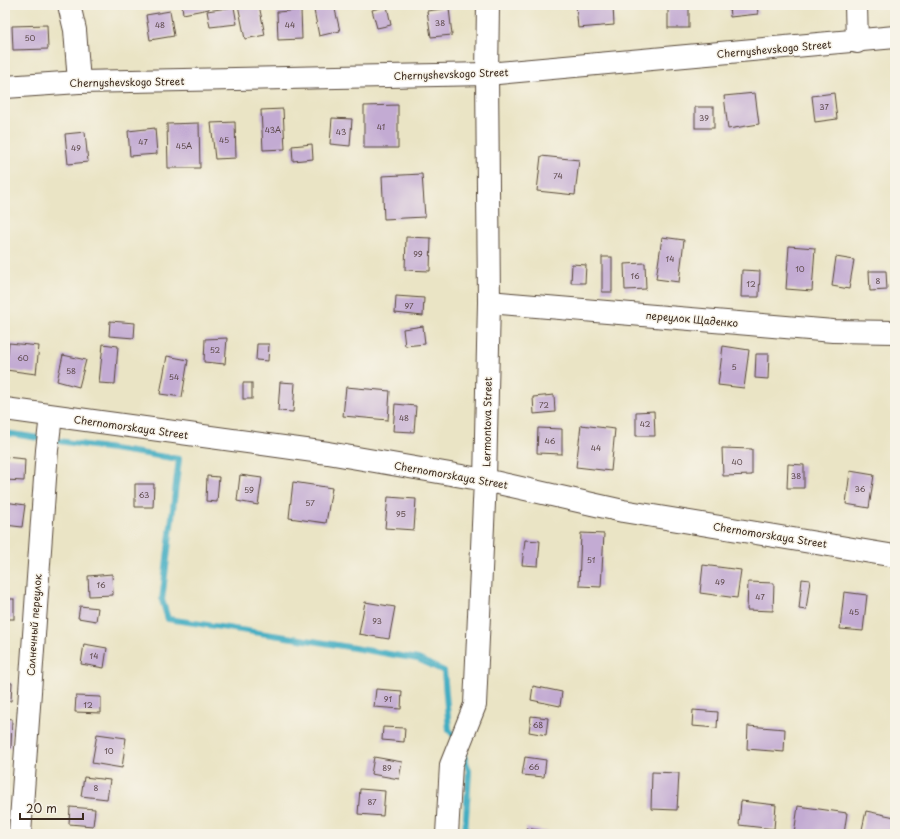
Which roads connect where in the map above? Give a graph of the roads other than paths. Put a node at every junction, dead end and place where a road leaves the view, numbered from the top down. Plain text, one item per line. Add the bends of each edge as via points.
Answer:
1 (69, 5) edge
2 (488, 5) edge
3 (856, 5) edge
4 (895, 37) edge
5 (857, 42) junction
6 (487, 74) junction
7 (79, 82) junction
8 (5, 87) edge
9 (489, 302) junction
10 (895, 332) edge
11 (5, 409) edge
12 (50, 422) junction
13 (486, 480) junction
14 (895, 556) edge
15 (20, 834) edge
16 (447, 834) edge

1 - 7 street via 75,30
2 - 6 street, Lermontova Street
3 - 5 street
4 - 5 street, Chernyshevskogo Street
5 - 6 street, Chernyshevskogo Street
6 - 7 street, Chernyshevskogo Street
6 - 9 street, Lermontova Street
7 - 8 street, Chernyshevskogo Street
9 - 10 street, переулок Щаденко via 833,331
9 - 13 street, Lermontova Street
11 - 12 street, Chernomorskaya Street
12 - 13 street, Chernomorskaya Street via 328,453
12 - 15 street, Солнечный переулок
13 - 14 street, Chernomorskaya Street via 623,511
13 - 16 street, Lermontova Street via 475,705 451,765

